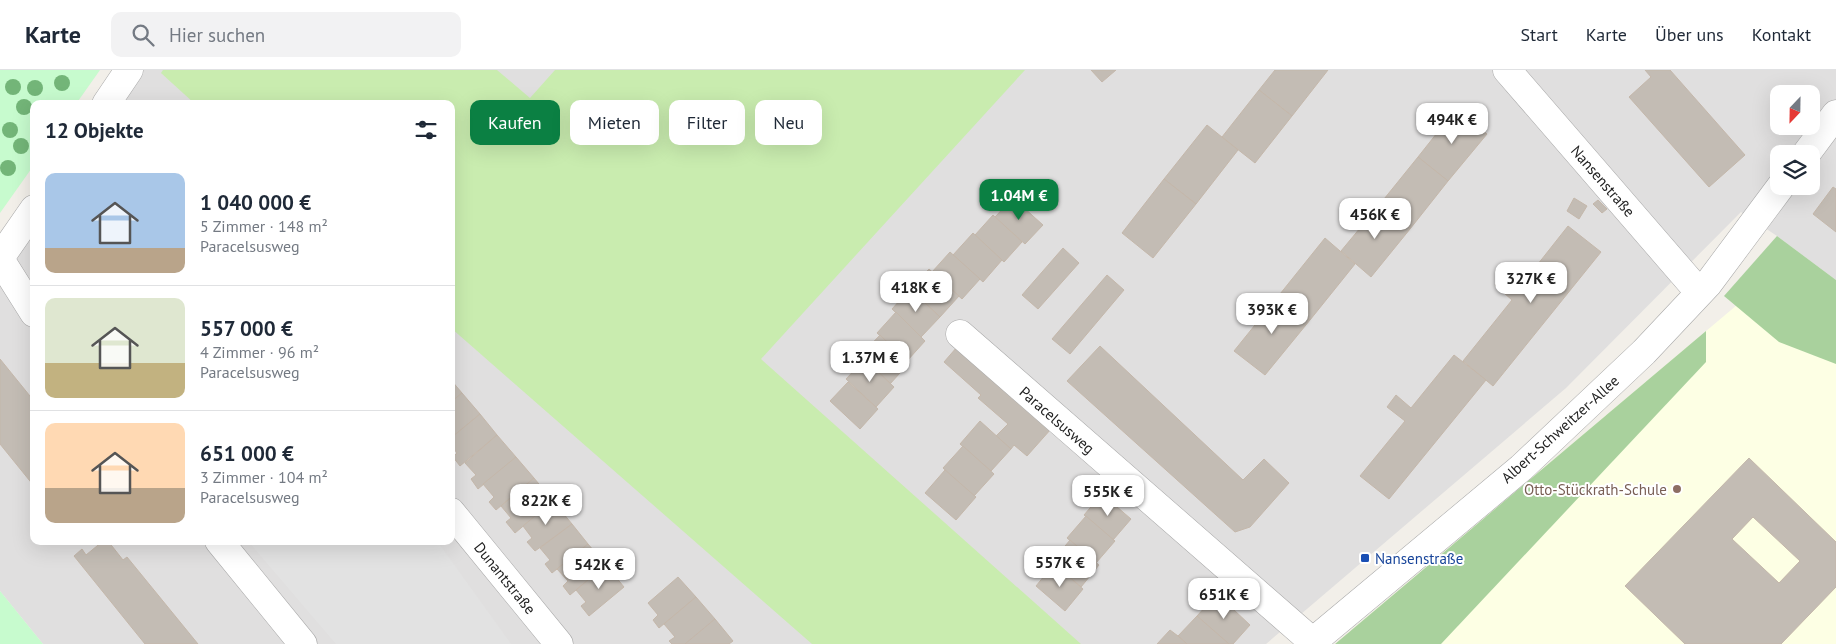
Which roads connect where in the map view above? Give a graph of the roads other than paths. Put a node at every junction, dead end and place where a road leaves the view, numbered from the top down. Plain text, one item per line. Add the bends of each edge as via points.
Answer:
1 (129, 70) edge
2 (1507, 70) edge
3 (109, 100) edge
4 (1836, 114) edge
5 (1813, 145) edge
6 (1774, 195) edge
7 (30, 215) edge
8 (0, 258) edge
9 (1699, 292) junction
10 (30, 306) edge
11 (960, 334) dead end
12 (455, 517) edge
13 (223, 545) edge
14 (1312, 643) edge
15 (303, 644) edge
16 (559, 644) edge

1 - 3 street
2 - 9 street, Nansenstraße
4 - 5 street
6 - 9 street, Albert-Schweitzer-Allee
7 - 8 street
8 - 10 street
9 - 14 street, Albert-Schweitzer-Allee via 1644,352 1567,427
11 - 14 street, Paracelsusweg
12 - 16 street, Dunantstraße
13 - 15 street

